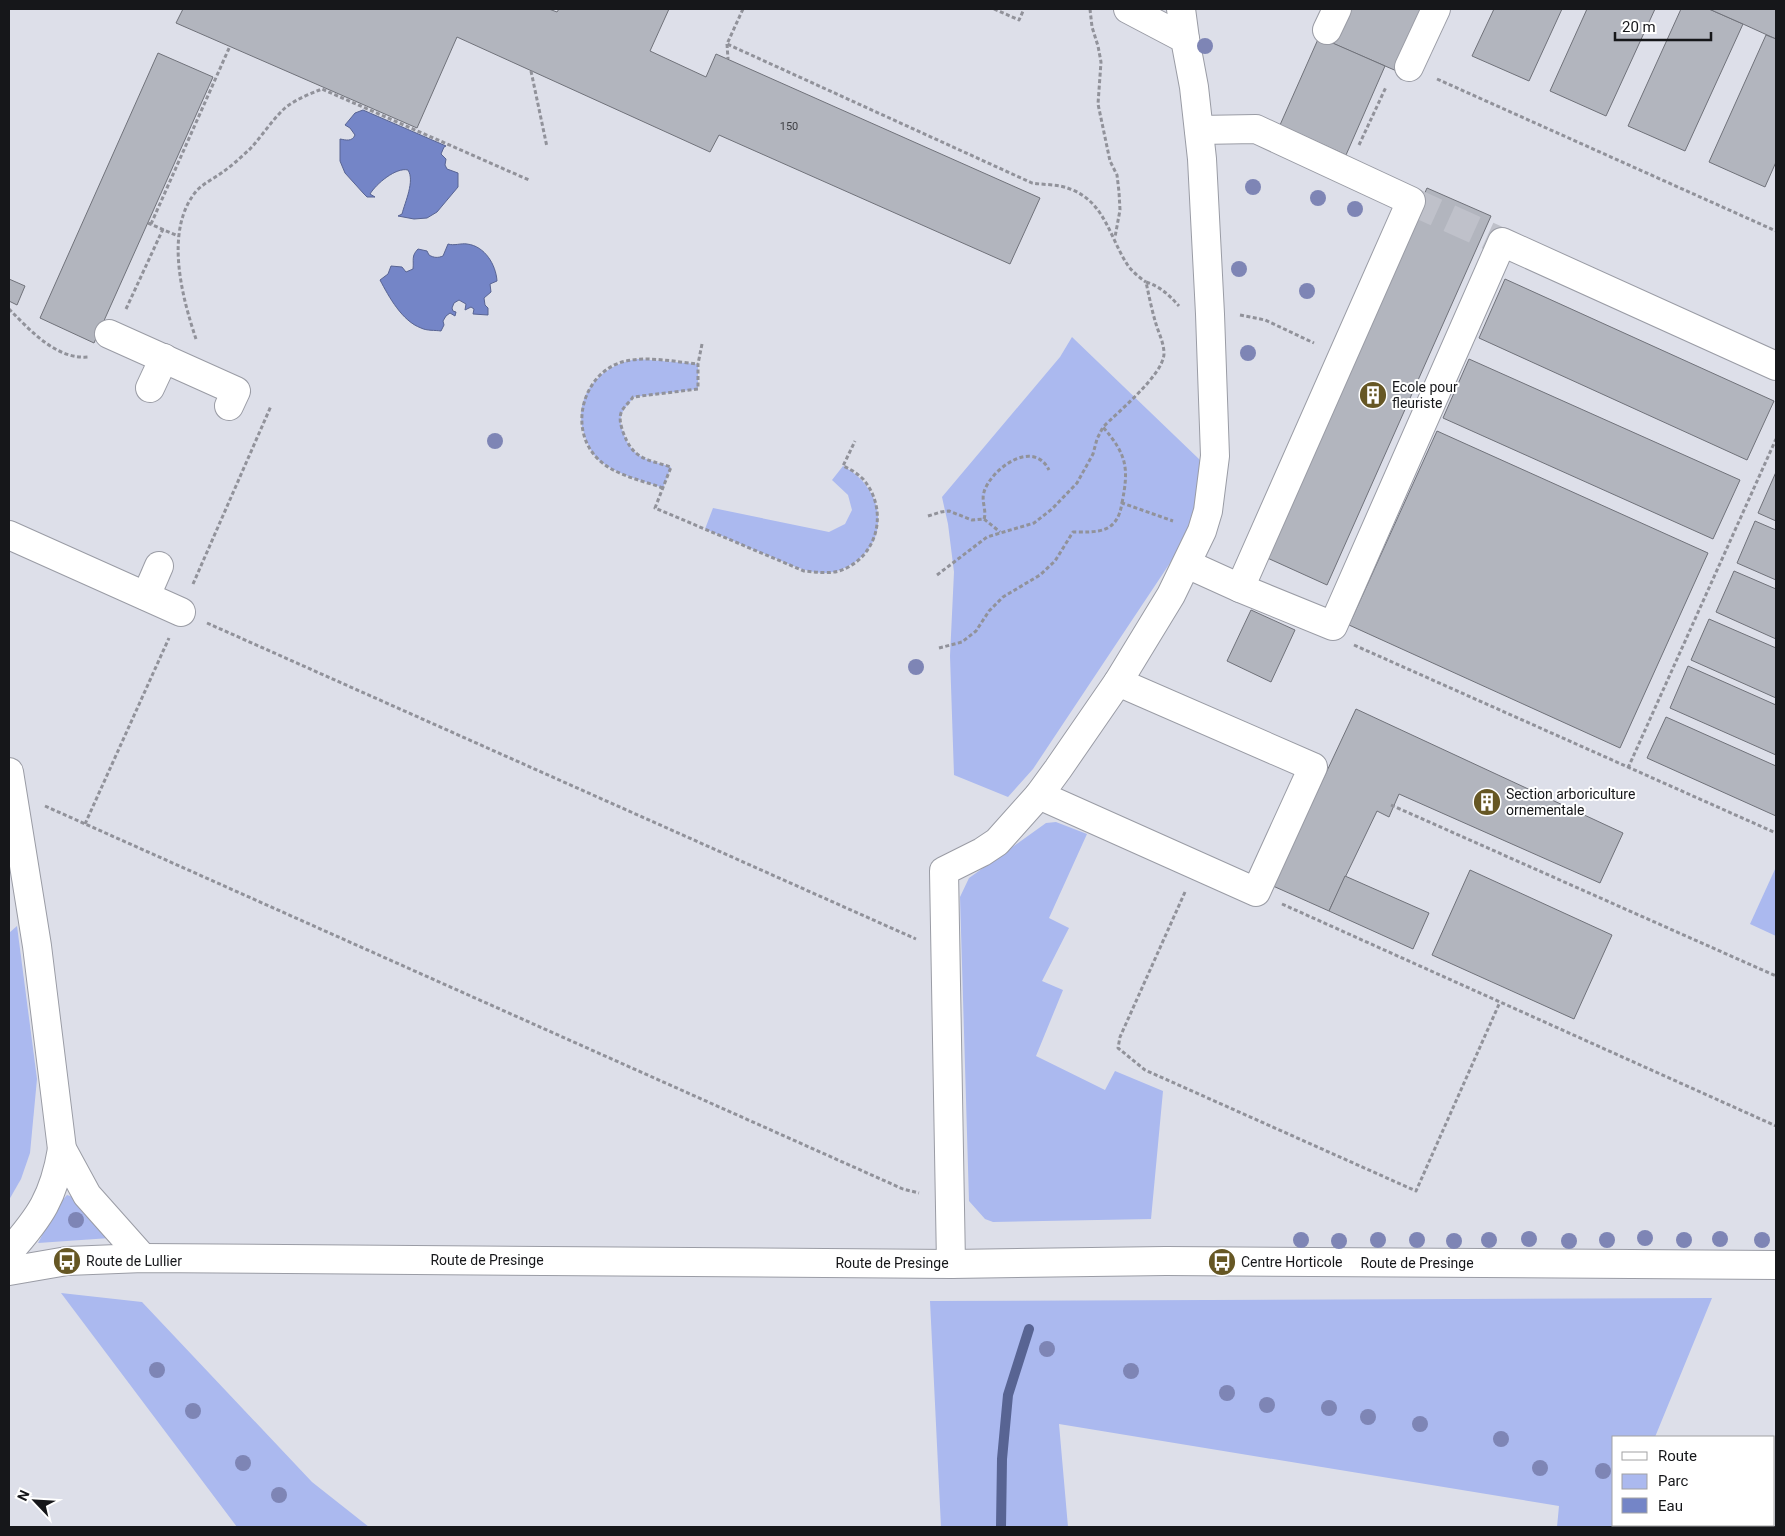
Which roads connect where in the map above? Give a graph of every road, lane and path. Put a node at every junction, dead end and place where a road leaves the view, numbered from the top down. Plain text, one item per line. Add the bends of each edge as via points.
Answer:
1 (743, 9) edge
2 (994, 9) edge
3 (1024, 9) edge
4 (1090, 9) edge
5 (1128, 9) edge
6 (1180, 9) edge
7 (1436, 9) edge
8 (1185, 39) junction
9 (727, 44) junction
10 (230, 46) dead end
11 (728, 59) dead end
12 (1409, 67) joint
13 (531, 72) dead end
14 (1388, 84) dead end
15 (1199, 130) junction
16 (547, 147) dead end
17 (1347, 171) junction
18 (529, 180) dead end
19 (162, 229) junction
20 (1776, 231) edge
21 (178, 236) junction
22 (1115, 238) junction
23 (1146, 282) junction
24 (185, 300) dead end
25 (1181, 308) dead end
26 (9, 309) edge
27 (1210, 314) junction
28 (112, 335) junction
29 (1314, 343) dead end
30 (702, 344) dead end
31 (164, 358) junction
32 (698, 364) junction
33 (1776, 366) edge
34 (150, 388) dead end
35 (229, 406) dead end
36 (272, 406) dead end
37 (1103, 428) junction
38 (1776, 439) edge
39 (855, 441) dead end
40 (1049, 470) dead end
41 (663, 488) junction
42 (1122, 503) junction
43 (928, 516) dead end
44 (984, 519) junction
45 (1172, 520) dead end
46 (1000, 532) junction
47 (9, 535) edge
48 (1187, 564) junction
49 (160, 566) dead end
50 (937, 575) dead end
51 (1240, 588) junction
52 (146, 596) junction
53 (181, 612) junction
54 (1333, 626) junction
55 (939, 648) dead end
56 (1118, 682) junction
57 (1628, 768) junction
58 (9, 772) edge
59 (1039, 794) junction
60 (1391, 805) dead end
61 (1776, 833) edge
62 (1197, 866) junction
63 (1256, 892) junction
64 (945, 952) junction
65 (1776, 976) edge
66 (1500, 1002) junction
67 (1776, 1126) edge
68 (62, 1149) junction
69 (949, 1195) junction
70 (9, 1252) edge
71 (143, 1258) junction
72 (951, 1264) junction
73 (1776, 1265) edge
74 (9, 1271) edge

1 - 9 path
2 - 3 path via 1019,20
4 - 22 path via 1101,62 1098,104 1110,161 1117,175 1120,210
5 - 8 street
6 - 8 street
7 - 12 street
8 - 15 street
9 - 11 path
9 - 22 path via 1032,183 1070,189 1100,212
10 - 19 path via 150,223
12 - 20 path
13 - 16 path
14 - 17 path
15 - 17 street via 1256,130
15 - 27 street
17 - 51 street via 1411,201
18 - 21 path via 322,88 286,107 250,149 193,194
19 - 21 path
19 - 28 path
21 - 24 path
22 - 23 path via 1126,261
23 - 25 path via 1166,292
23 - 37 path via 1162,343 1162,363
26 - 28 path via 41,340 72,355 96,356 110,346
27 - 29 path via 1265,320
27 - 48 street via 1215,456 1208,511
28 - 31 street
30 - 32 path
31 - 34 street
31 - 35 street via 236,391
32 - 41 path via 698,389 634,397 622,412 620,424 634,452 646,460 671,467
32 - 41 path via 626,361 614,365 600,376 584,401 583,429 586,441 598,459 622,474
33 - 54 street via 1502,242
36 - 53 path
37 - 42 path via 1120,448 1125,466
37 - 46 path via 1093,454 1066,496 1034,523
38 - 57 path
39 - 41 path via 843,466 855,472 870,489 877,507 877,526 875,537 864,554 838,571 804,571 655,508
40 - 44 path via 1045,463 1031,457 1011,461 994,476 983,494
42 - 45 path
42 - 55 path via 1112,525 1098,532 1073,532 1055,562 1003,597 976,631 962,642
43 - 44 path via 949,511 972,520
44 - 46 path
46 - 50 path via 987,537
47 - 52 street via 75,557
48 - 51 street
48 - 56 street
49 - 52 street
51 - 54 street
52 - 53 street
53 - 64 path
53 - 69 path via 85,824 903,1189
54 - 57 path via 1329,634
56 - 59 street
56 - 63 street via 1313,767
57 - 61 path
58 - 68 street via 38,946
59 - 62 street
59 - 64 street via 996,842 944,871
60 - 65 path
62 - 63 street
62 - 66 path via 1120,1037 1118,1048 1145,1070 1196,1093 1416,1191
63 - 66 path
64 - 69 street
66 - 67 path
68 - 70 street via 49,1199
68 - 71 street via 87,1195
69 - 72 street
71 - 72 street, Route de Presinge
71 - 74 street, Route de Presinge via 67,1261
72 - 73 street, Route de Presinge via 1166,1261

